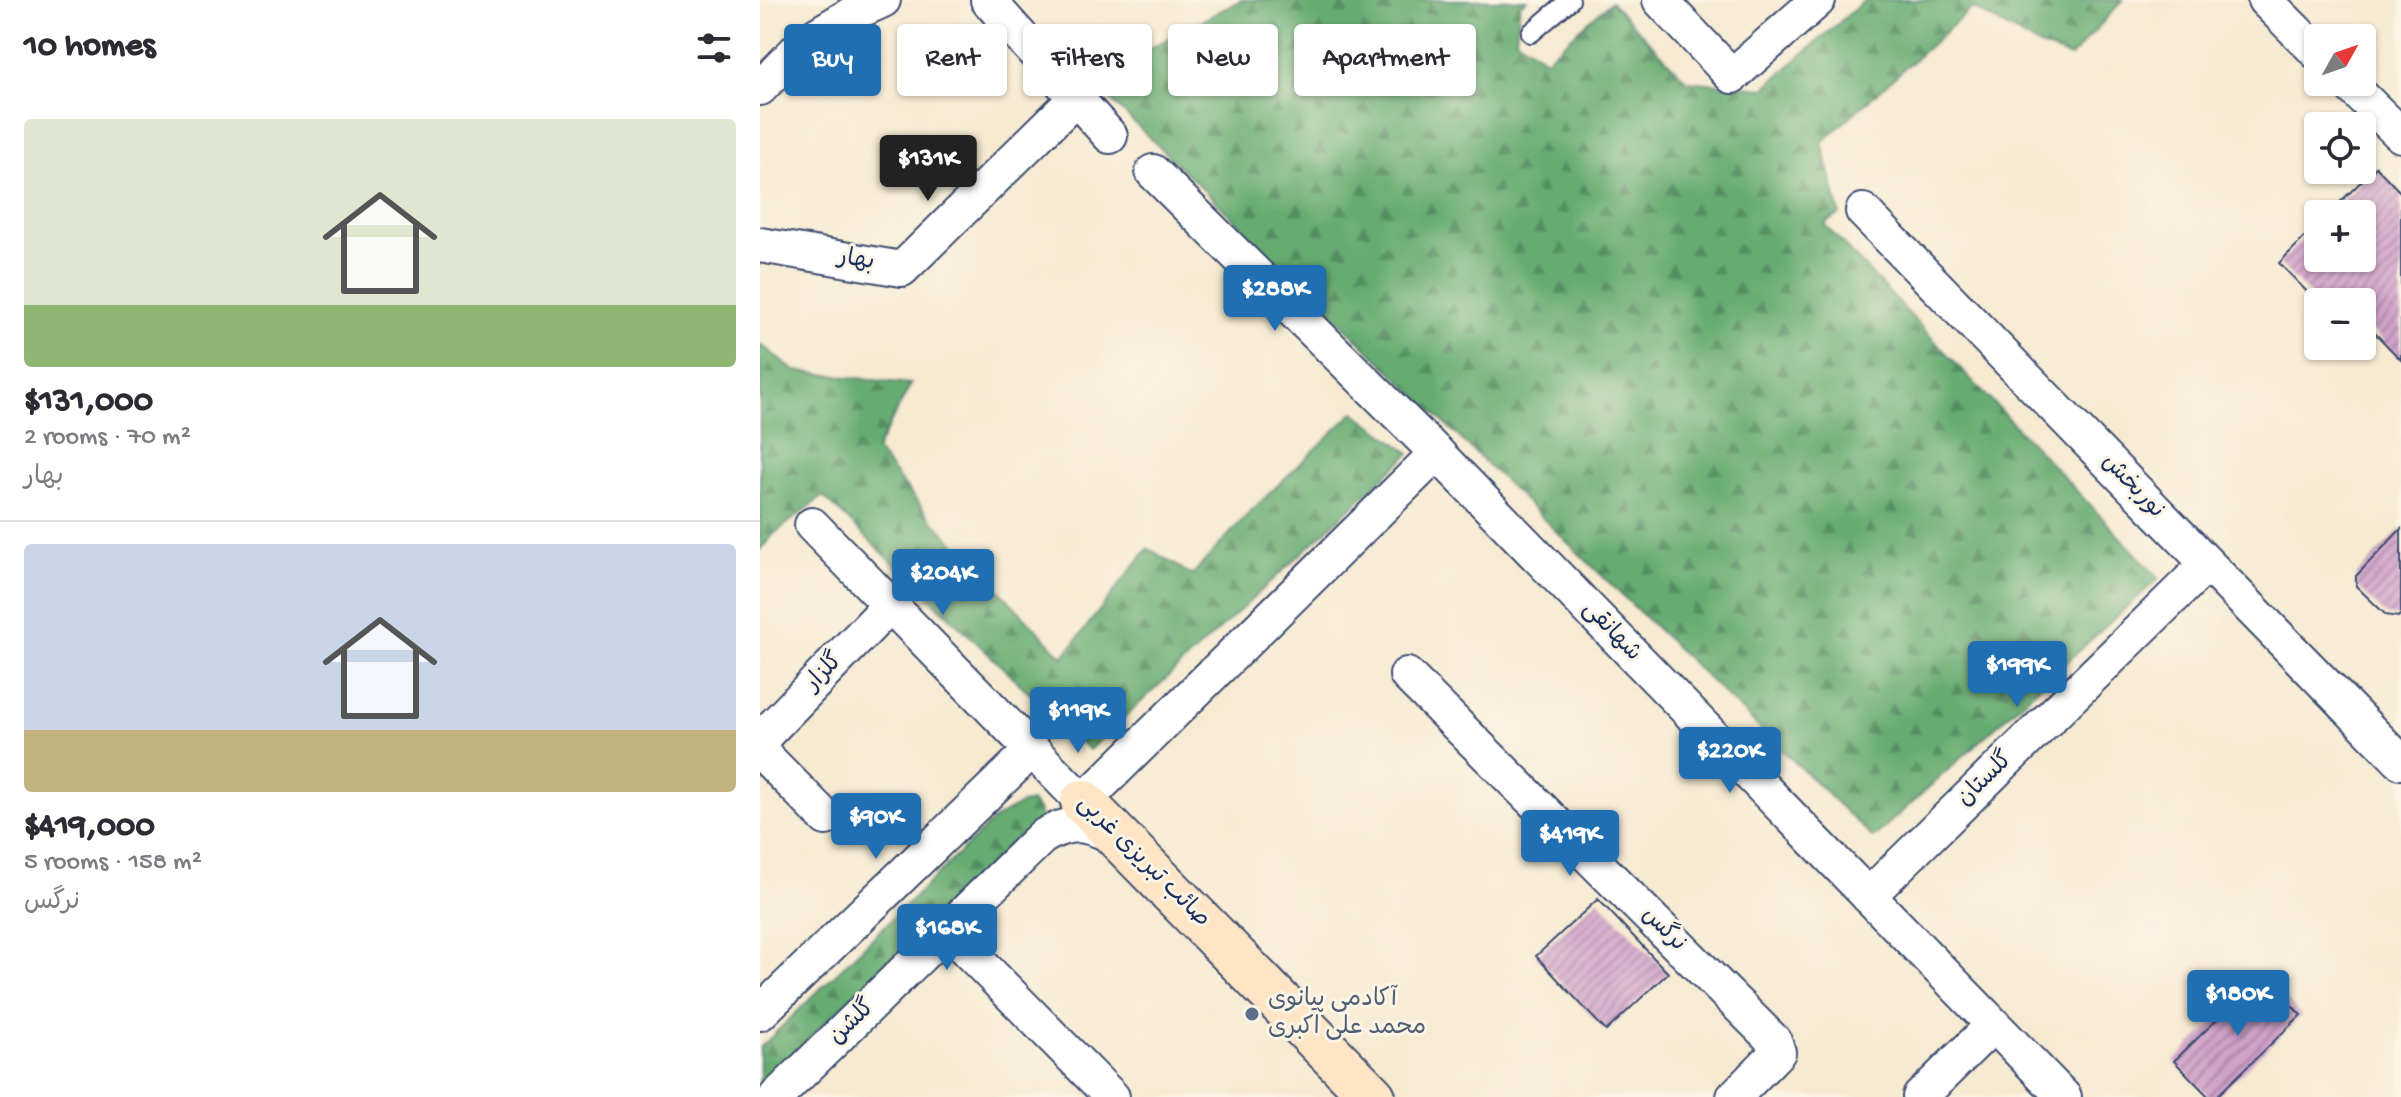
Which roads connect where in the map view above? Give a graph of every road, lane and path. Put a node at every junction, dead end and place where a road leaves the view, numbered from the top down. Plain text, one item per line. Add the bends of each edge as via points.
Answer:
1 (883, 0) edge
2 (988, 0) edge
3 (1570, 0) edge
4 (1660, 0) edge
5 (1818, 0) edge
6 (2265, 0) edge
7 (845, 8) edge
8 (1531, 33) dead end
9 (2304, 39) edge
10 (760, 88) edge
11 (2367, 96) edge
12 (1076, 98) junction
13 (2395, 116) edge
14 (1110, 136) dead end
15 (1153, 172) dead end
16 (1863, 211) dead end
17 (760, 245) edge
18 (1437, 453) junction
19 (812, 525) dead end
20 (2207, 564) junction
21 (890, 605) junction
22 (1407, 675) dead end
23 (760, 740) edge
24 (1032, 750) junction
25 (760, 751) edge
26 (2401, 762) edge
27 (1083, 802) junction
28 (826, 818) dead end
29 (1118, 837) junction
30 (1868, 896) junction
31 (948, 931) junction
32 (760, 1013) edge
33 (1993, 1025) junction
34 (776, 1097) edge
35 (1112, 1097) edge
36 (1373, 1097) edge
37 (1734, 1097) edge
38 (1920, 1097) edge
39 (2064, 1097) edge

1 - 7 street
2 - 12 street
3 - 8 lane
4 - 5 street via 1732,76
6 - 9 street
7 - 10 street
11 - 13 street
12 - 14 street
12 - 17 street, بهار via 902,269
15 - 18 street, شهانقی
16 - 20 street, نوربخش
18 - 27 street
18 - 30 street, شهانقی
19 - 21 street, صائب تبریزی غربی
20 - 26 street, نوربخش
20 - 30 street, گلستان
21 - 23 street, گلزار
21 - 24 street, صائب تبریزی غربی
22 - 37 street, نرگس via 1774,1041 1778,1052
24 - 27 street, صائب تبریزی غربی
24 - 32 street
25 - 28 street
27 - 29 street, صائب تبریزی غربی
29 - 31 street, گلشن via 1078,825 1059,827 1042,837
29 - 36 street, صائب تبریزی غربی
30 - 33 street, شهانقی
31 - 34 street, گلشن
31 - 35 street
33 - 38 street
33 - 39 street, شهانقی

